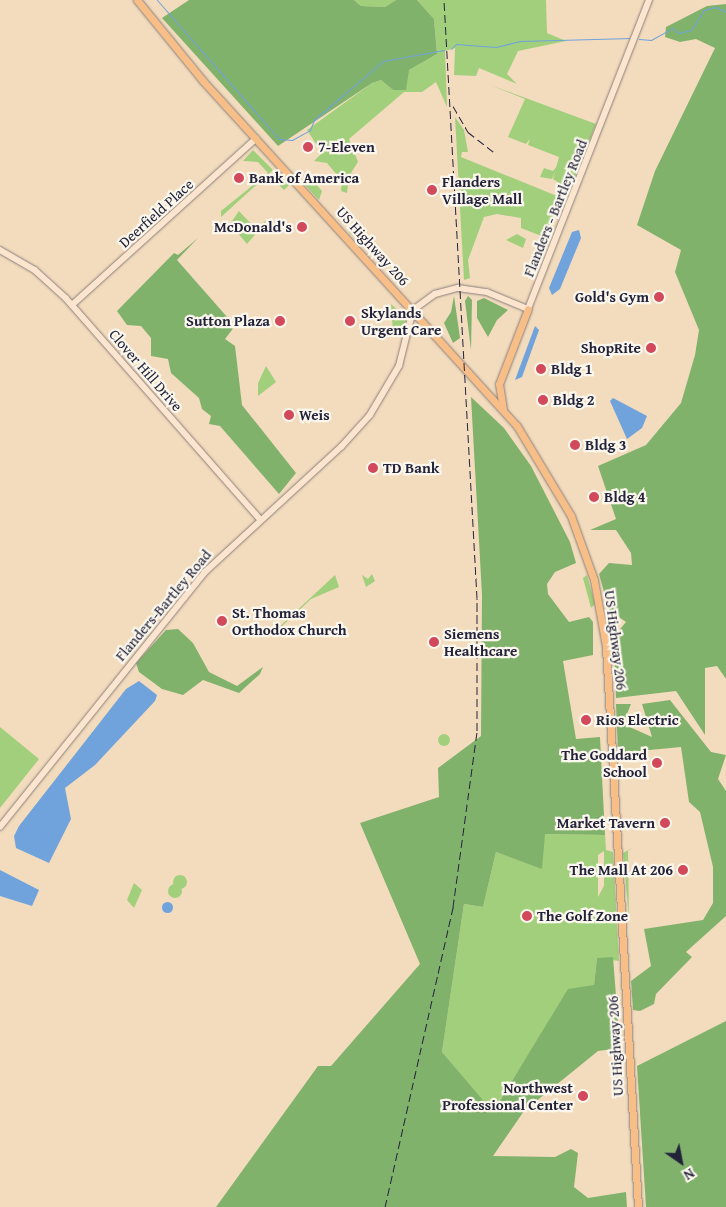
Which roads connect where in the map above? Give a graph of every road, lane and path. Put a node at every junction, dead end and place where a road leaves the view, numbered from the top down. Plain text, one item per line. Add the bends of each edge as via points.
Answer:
1 (137, 0) edge
2 (649, 0) edge
3 (256, 139) junction
4 (0, 250) edge
5 (72, 305) junction
6 (528, 309) junction
7 (413, 310) junction
8 (503, 409) junction
9 (262, 520) junction
10 (0, 827) edge
11 (638, 1207) edge

1 - 3 highway, US Highway 206
2 - 6 street, Flanders - Bartley Road
3 - 5 street, Deerfield Place
3 - 7 highway, US Highway 206
4 - 5 street, Clover Hill Drive via 35,270
5 - 9 street, Clover Hill Drive
6 - 7 street via 487,292 458,288 435,294
6 - 8 highway via 499,384
7 - 8 highway, US Highway 206
7 - 9 street, Flanders-Bartley Road via 399,366 374,410 341,448
8 - 11 highway, US Highway 206 via 562,496 586,552 600,608
9 - 10 street, Flanders-Bartley Road via 205,572

